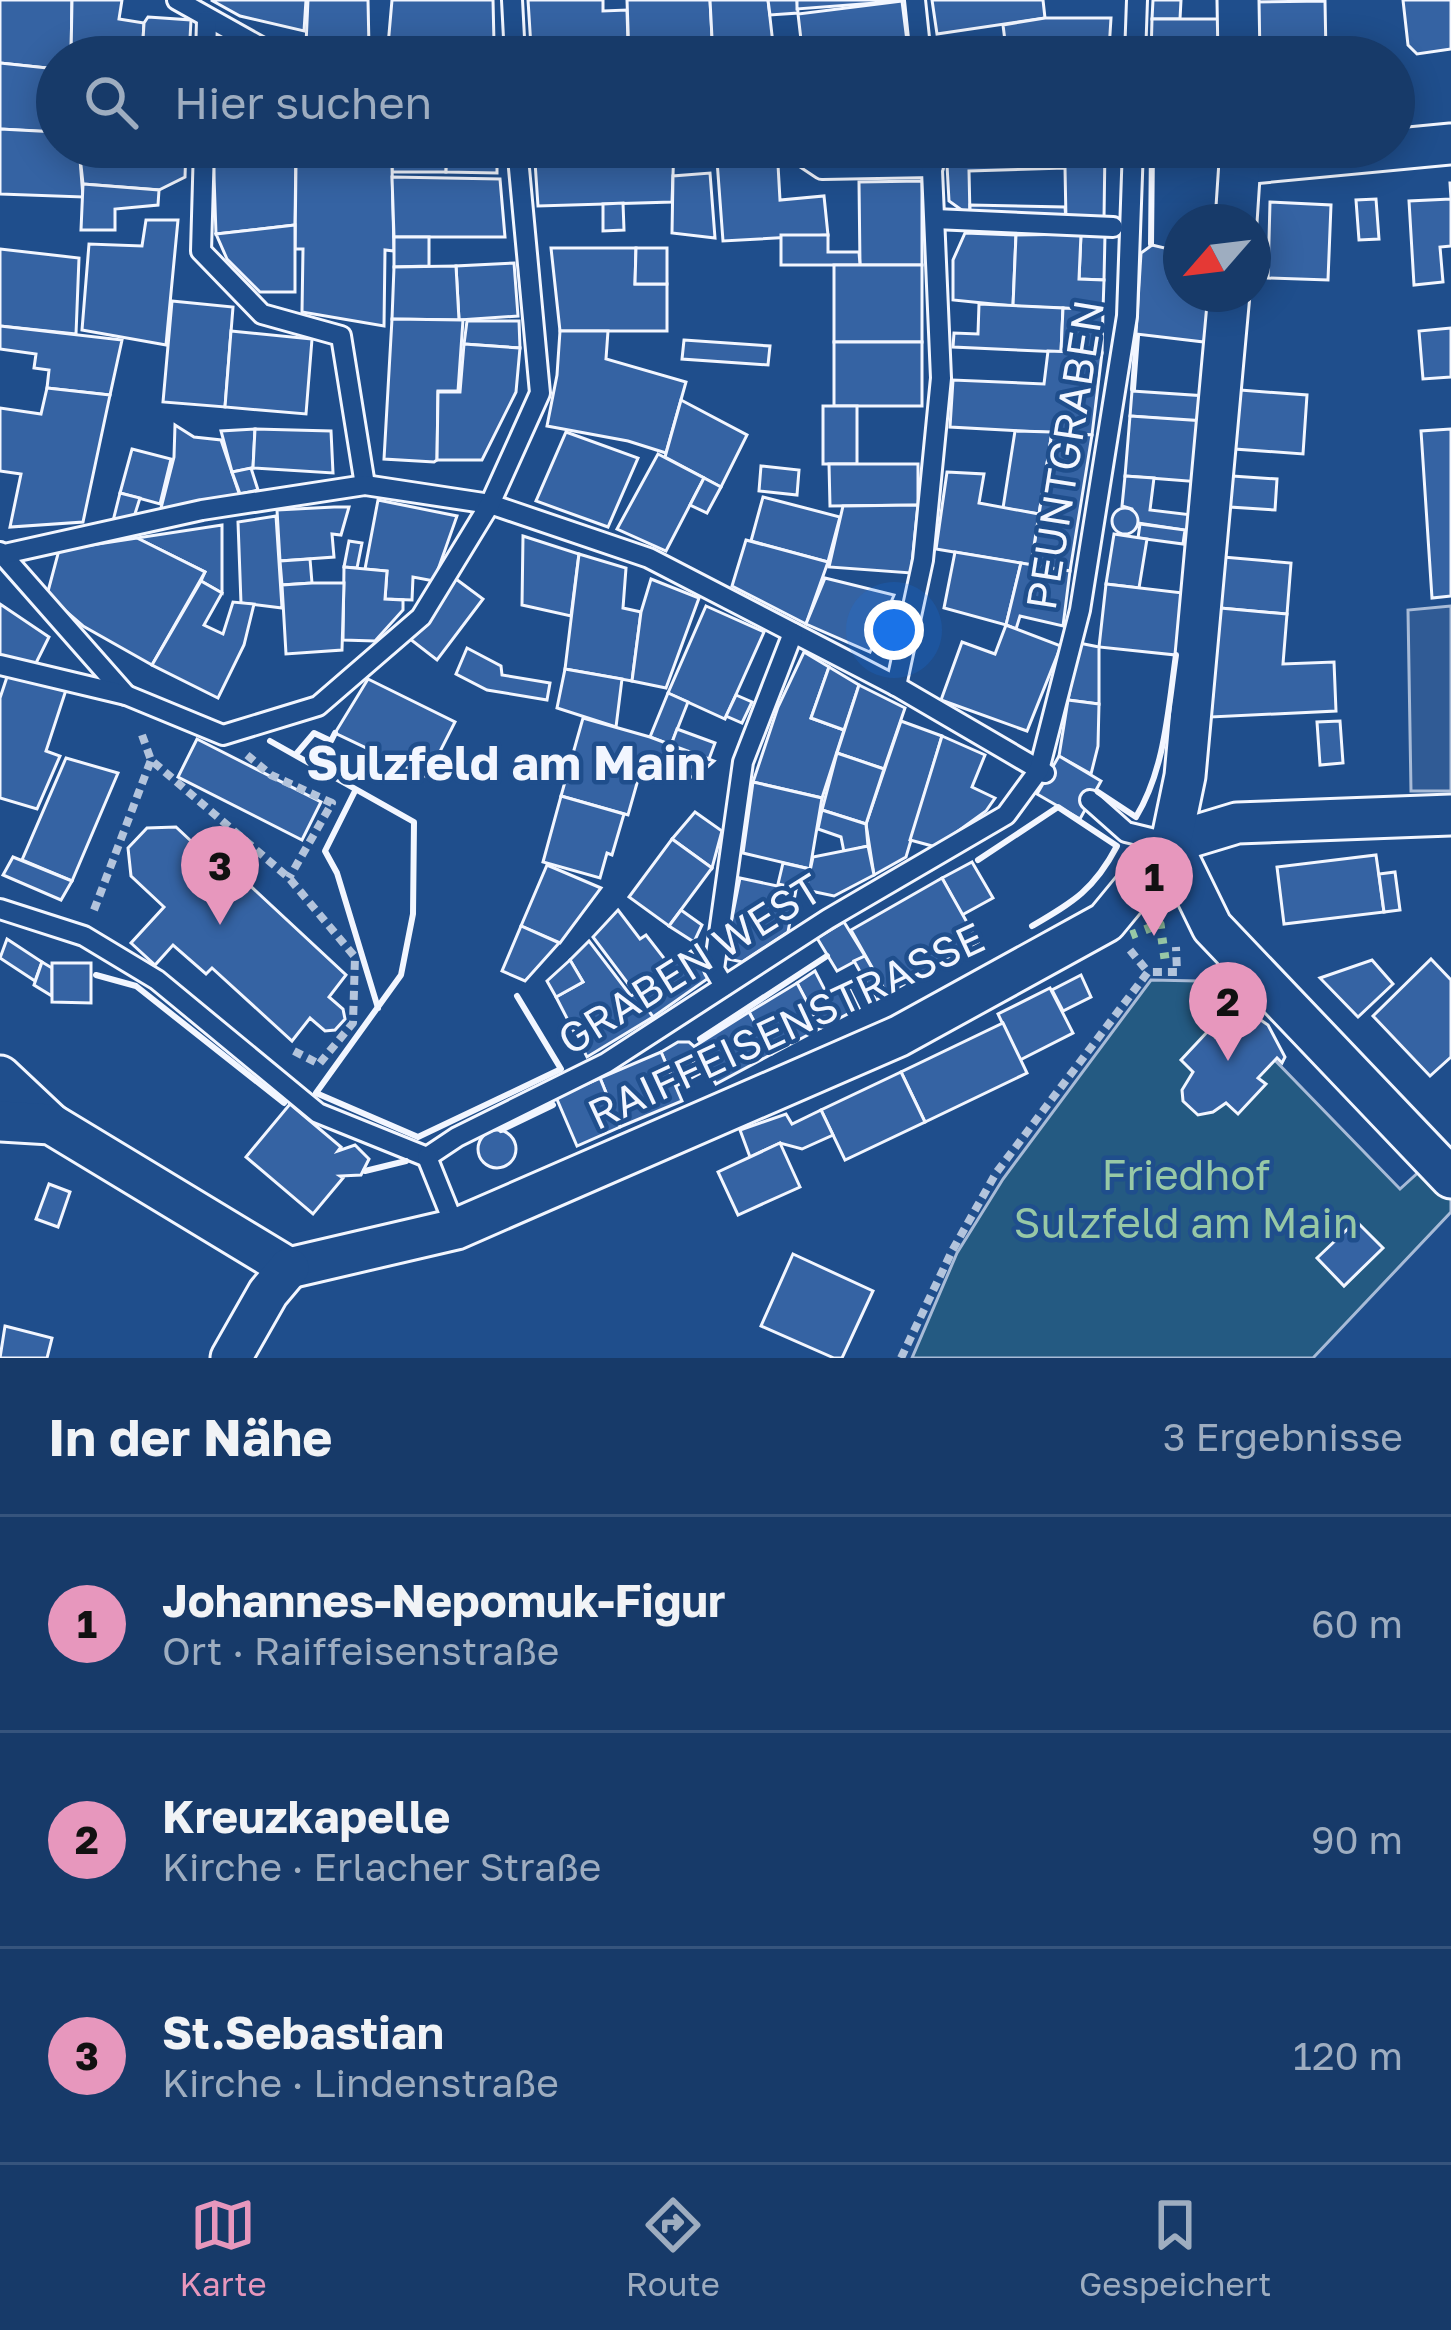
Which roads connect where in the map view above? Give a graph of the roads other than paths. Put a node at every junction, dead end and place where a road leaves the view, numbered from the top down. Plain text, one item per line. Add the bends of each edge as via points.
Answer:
1 (177, 0) edge
2 (512, 0) edge
3 (915, 0) edge
4 (1137, 0) edge
5 (1238, 0) edge
6 (207, 20) junction
7 (207, 36) edge
8 (238, 36) edge
9 (514, 36) edge
10 (919, 36) edge
11 (1136, 36) edge
12 (1239, 36) edge
13 (1451, 144) edge
14 (1415, 146) edge
15 (204, 168) edge
16 (519, 168) edge
17 (933, 168) edge
18 (1131, 168) edge
19 (1240, 168) edge
20 (1237, 204) edge
21 (935, 220) junction
22 (1113, 227) dead end
23 (1227, 312) edge
24 (365, 485) junction
25 (490, 504) junction
26 (0, 554) edge
27 (793, 633) junction
28 (0, 665) edge
29 (896, 686) junction
30 (126, 695) junction
31 (1044, 772) junction
32 (1090, 800) dead end
33 (1451, 815) edge
34 (1171, 843) junction
35 (0, 909) edge
36 (724, 986) junction
37 (0, 1076) edge
38 (0, 1121) edge
39 (51, 1124) junction
40 (427, 1157) junction
41 (1451, 1178) edge
42 (456, 1229) junction
43 (289, 1268) junction
44 (231, 1358) edge

1 - 6 lane
2 - 9 lane
3 - 10 lane
4 - 11 lane
5 - 12 street
6 - 7 lane
6 - 8 lane
13 - 14 street
15 - 24 lane via 202,251 262,314 341,336
16 - 25 lane via 540,393
17 - 21 lane
18 - 31 lane, PEUNTGRABEN via 1126,316 1080,610
19 - 20 street
21 - 22 lane
21 - 29 lane via 940,378 923,560
23 - 34 street, RAIFFEISENSTRASSE via 1185,776
24 - 25 lane
24 - 26 lane
25 - 27 lane via 649,558
25 - 30 lane via 421,617 318,706 223,735
26 - 30 lane
27 - 29 lane
27 - 36 lane via 743,762 714,969
28 - 30 lane
29 - 31 lane
31 - 36 lane, GRABEN WEST via 1006,815
32 - 34 lane via 1126,832
33 - 34 street via 1237,823
34 - 41 street via 1212,927
34 - 42 street, RAIFFEISENSTRASSE via 1106,922 898,1036
35 - 40 lane via 84,936 157,980 319,1113
36 - 40 lane, GRABEN WEST via 606,1063
37 - 39 street
38 - 39 street
39 - 43 street
40 - 42 lane
42 - 43 street, RAIFFEISENSTRASSE
43 - 44 street

